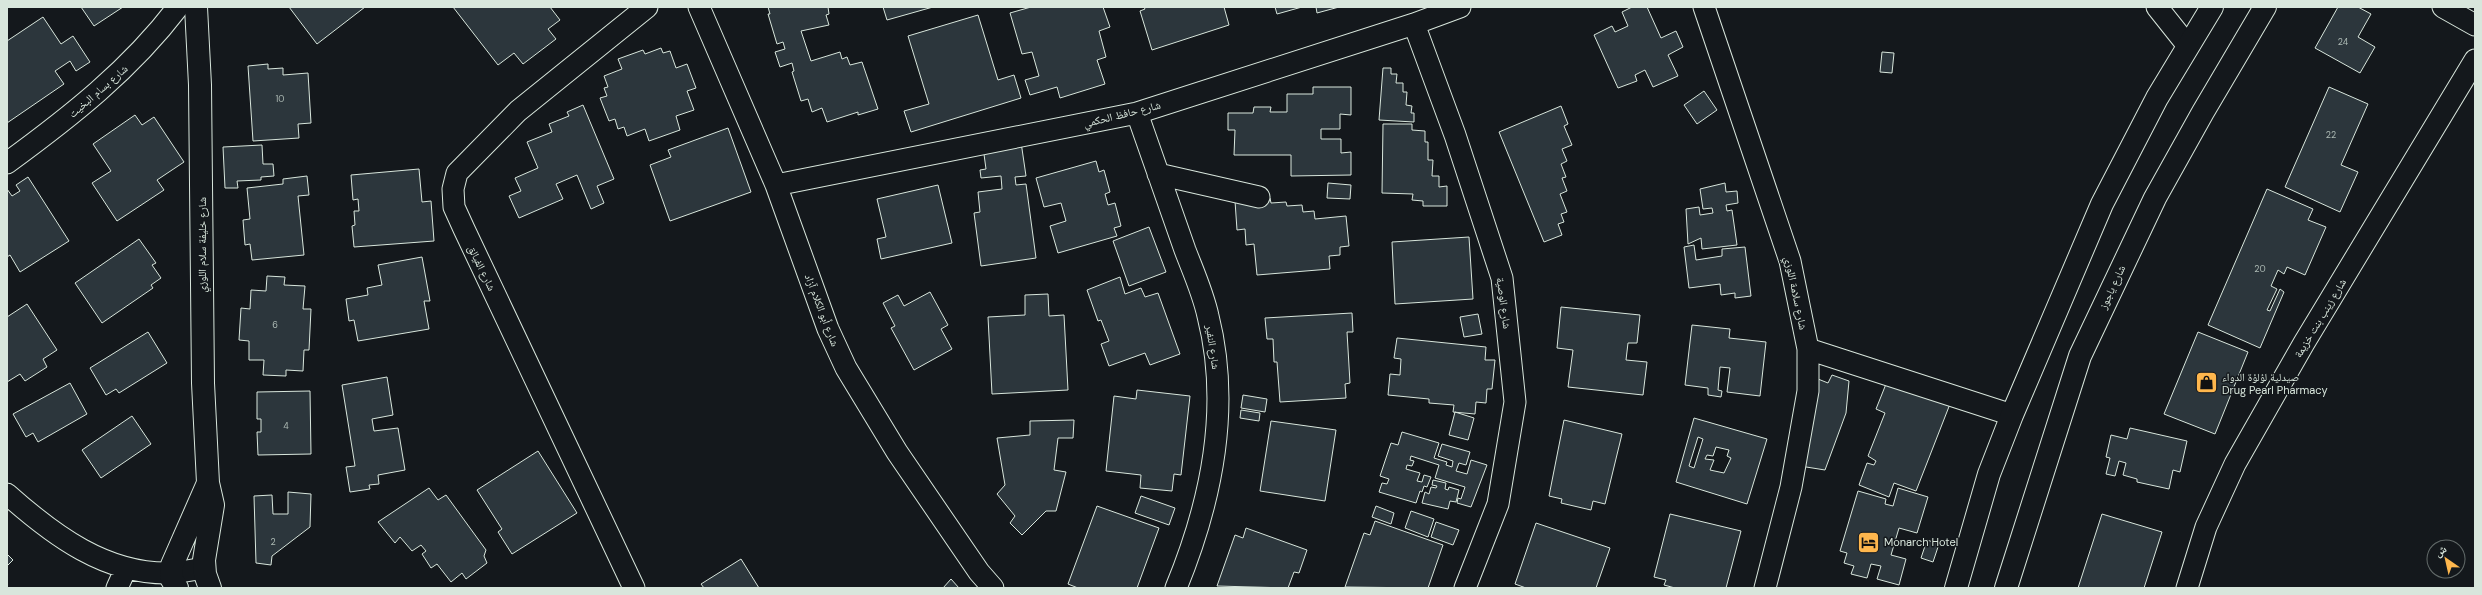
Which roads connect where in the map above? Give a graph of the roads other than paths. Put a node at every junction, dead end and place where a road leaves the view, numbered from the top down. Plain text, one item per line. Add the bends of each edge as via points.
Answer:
1 (647, 7) edge
2 (699, 7) edge
3 (1460, 7) edge
4 (1704, 7) edge
5 (2157, 7) edge
6 (2212, 7) edge
7 (2265, 7) edge
8 (2443, 7) edge
9 (193, 8) edge
10 (1414, 24) junction
11 (2475, 25) edge
12 (2188, 46) junction
13 (2475, 60) edge
14 (1137, 112) junction
15 (7, 163) edge
16 (1158, 174) junction
17 (776, 185) junction
18 (1260, 197) dead end
19 (1808, 349) junction
20 (2012, 415) junction
21 (208, 482) junction
22 (7, 494) edge
23 (126, 568) junction
24 (207, 578) edge
25 (173, 580) edge
26 (117, 588) edge
27 (634, 588) edge
28 (993, 588) edge
29 (1176, 588) edge
30 (1465, 588) edge
31 (1765, 588) edge
32 (1956, 588) edge
33 (2006, 588) edge
34 (2187, 588) edge

1 - 27 street, شارع الفيالق via 518,111 457,173 453,189 454,206 464,229
2 - 17 street, شارع أبو الكلام آزاد
3 - 10 street, شارع حافظ الحكمي
4 - 19 street, شارع سلامة اللوزي via 1790,261
5 - 12 street
6 - 12 main road
7 - 33 main road, شارع ياجوز via 2155,198 2080,356
8 - 11 street
9 - 15 street, شارع بسام البخيت via 84,105
9 - 21 main road, شارع خليفة سلام اللوزي via 200,85 202,382
10 - 14 street, شارع حافظ الحكمي
10 - 30 street, شارع الوصية via 1455,134 1502,278 1515,402 1498,504
12 - 20 main road via 2157,98 2102,204
13 - 34 street, شارع زينب بنت خزيمة via 2296,357 2243,451 2206,527
14 - 16 street, شارع النفير
14 - 17 street, شارع حافظ الحكمي
16 - 18 street
16 - 29 street, شارع النفير via 1208,316 1217,371 1216,446 1209,488 1197,531
17 - 28 street, شارع أبو الكلام آزاد via 828,329 846,368 897,452 979,572
19 - 20 street
19 - 31 street, شارع سلامة اللوزي via 1808,391 1791,487
20 - 32 main road via 1989,474
21 - 24 main road, شارع خليفة سلام اللوزي via 213,505
21 - 25 main road, شارع خليفة سلام اللوزي via 192,523 176,552
22 - 23 street via 39,523 87,554
23 - 25 street
23 - 26 street
24 - 25 street

